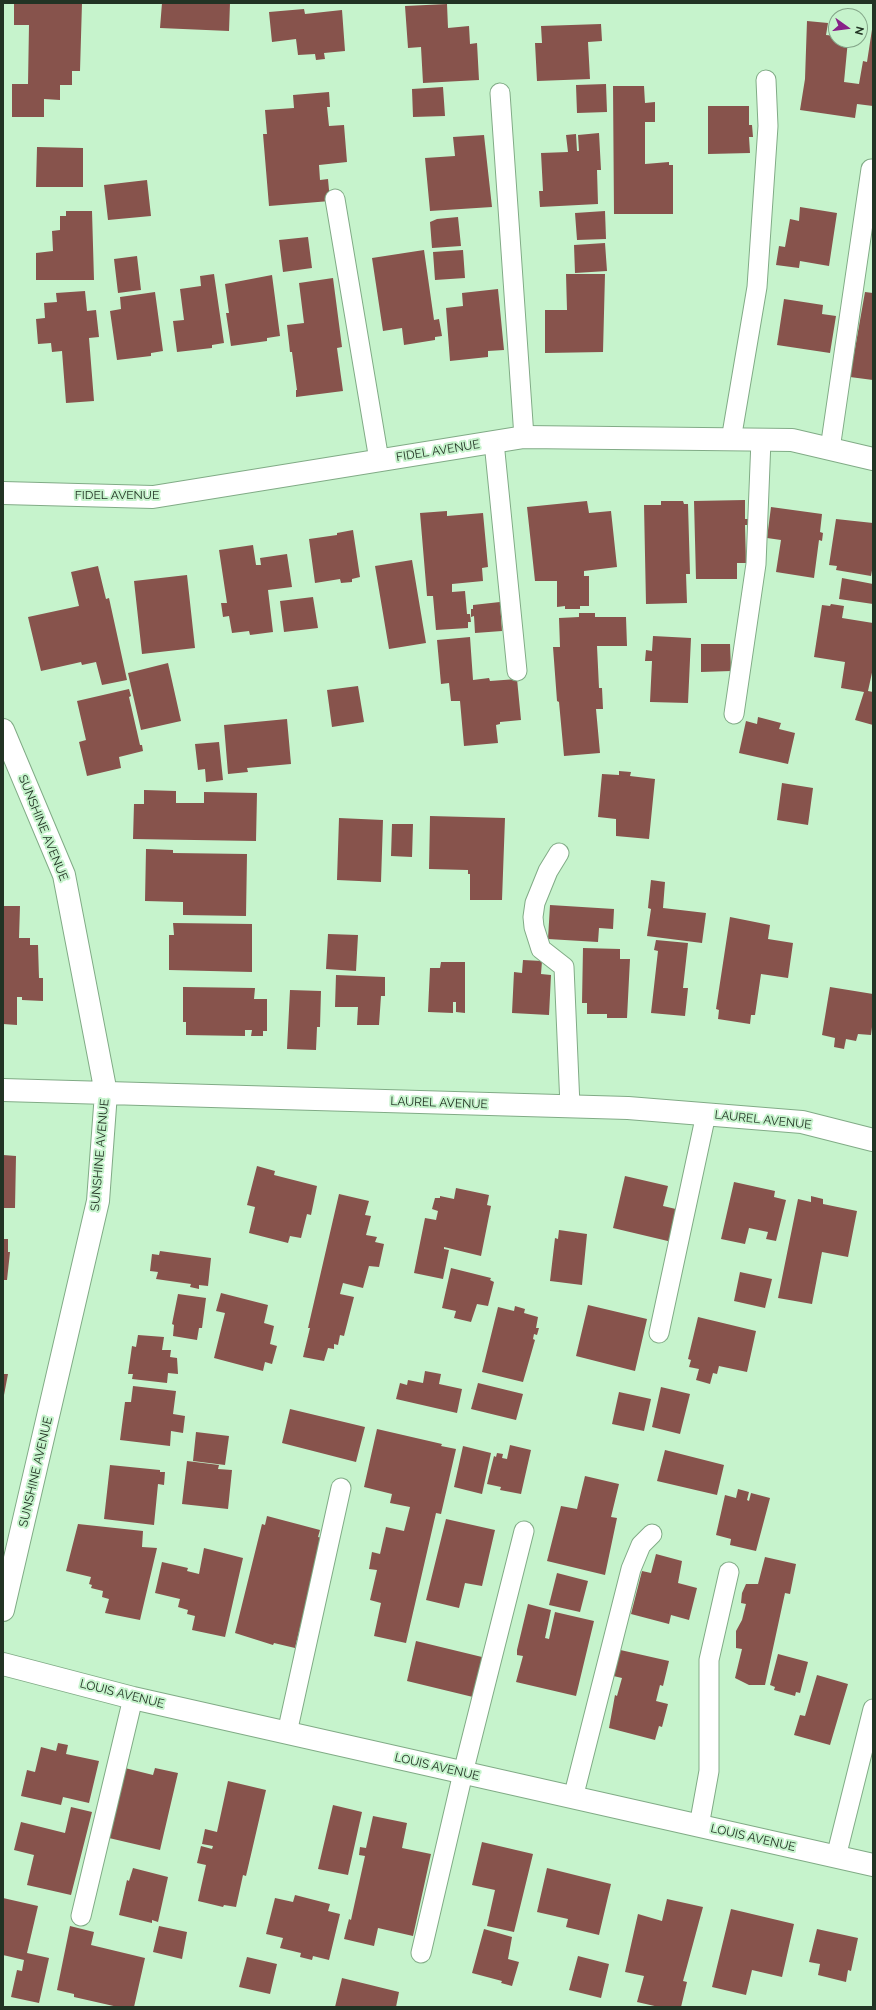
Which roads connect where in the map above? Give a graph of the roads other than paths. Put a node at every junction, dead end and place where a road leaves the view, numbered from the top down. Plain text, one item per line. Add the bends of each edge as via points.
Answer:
1 (766, 80) dead end
2 (500, 93) dead end
3 (870, 169) dead end
4 (335, 199) dead end
5 (524, 437) junction
6 (731, 440) junction
7 (760, 440) junction
8 (494, 442) junction
9 (830, 449) junction
10 (873, 459) edge
11 (379, 460) junction
12 (3, 493) edge
13 (517, 671) dead end
14 (734, 714) dead end
15 (3, 730) edge
16 (559, 853) dead end
17 (3, 1090) edge
18 (106, 1093) junction
19 (570, 1106) junction
20 (706, 1114) junction
21 (873, 1140) edge
22 (659, 1333) dead end
23 (341, 1488) dead end
24 (524, 1531) dead end
25 (652, 1534) dead end
26 (729, 1572) dead end
27 (3, 1610) edge
28 (3, 1664) edge
29 (133, 1698) junction
30 (873, 1709) edge
31 (287, 1733) junction
32 (462, 1773) junction
33 (574, 1798) junction
34 (699, 1826) junction
35 (836, 1857) junction
36 (873, 1865) edge
37 (81, 1916) dead end
38 (421, 1953) dead end

1 - 6 lane via 768,126 757,287
2 - 5 lane
3 - 9 lane
4 - 11 lane
5 - 6 street, FIDEL AVENUE
5 - 8 street, FIDEL AVENUE
6 - 7 street, FIDEL AVENUE
7 - 9 street, FIDEL AVENUE via 792,440
7 - 14 lane via 756,564
8 - 11 street, FIDEL AVENUE
8 - 13 lane
9 - 10 street, FIDEL AVENUE
11 - 12 street, FIDEL AVENUE via 153,497
15 - 18 street, SUNSHINE AVENUE via 64,875
16 - 19 lane via 548,870 533,917 541,949 564,966
17 - 18 street, LAUREL AVENUE
18 - 19 street, LAUREL AVENUE
18 - 27 street, SUNSHINE AVENUE via 98,1201
19 - 20 street, LAUREL AVENUE
20 - 21 street, LAUREL AVENUE via 802,1122
20 - 22 lane
23 - 31 lane
24 - 32 lane
25 - 33 lane via 641,1545 631,1569
26 - 34 lane via 709,1660 709,1771
28 - 29 street, LOUIS AVENUE
29 - 31 street, LOUIS AVENUE
29 - 37 lane
30 - 35 lane
31 - 32 street, LOUIS AVENUE
32 - 33 street, LOUIS AVENUE
32 - 38 lane
33 - 34 street, LOUIS AVENUE
34 - 35 street, LOUIS AVENUE
35 - 36 street, LOUIS AVENUE

